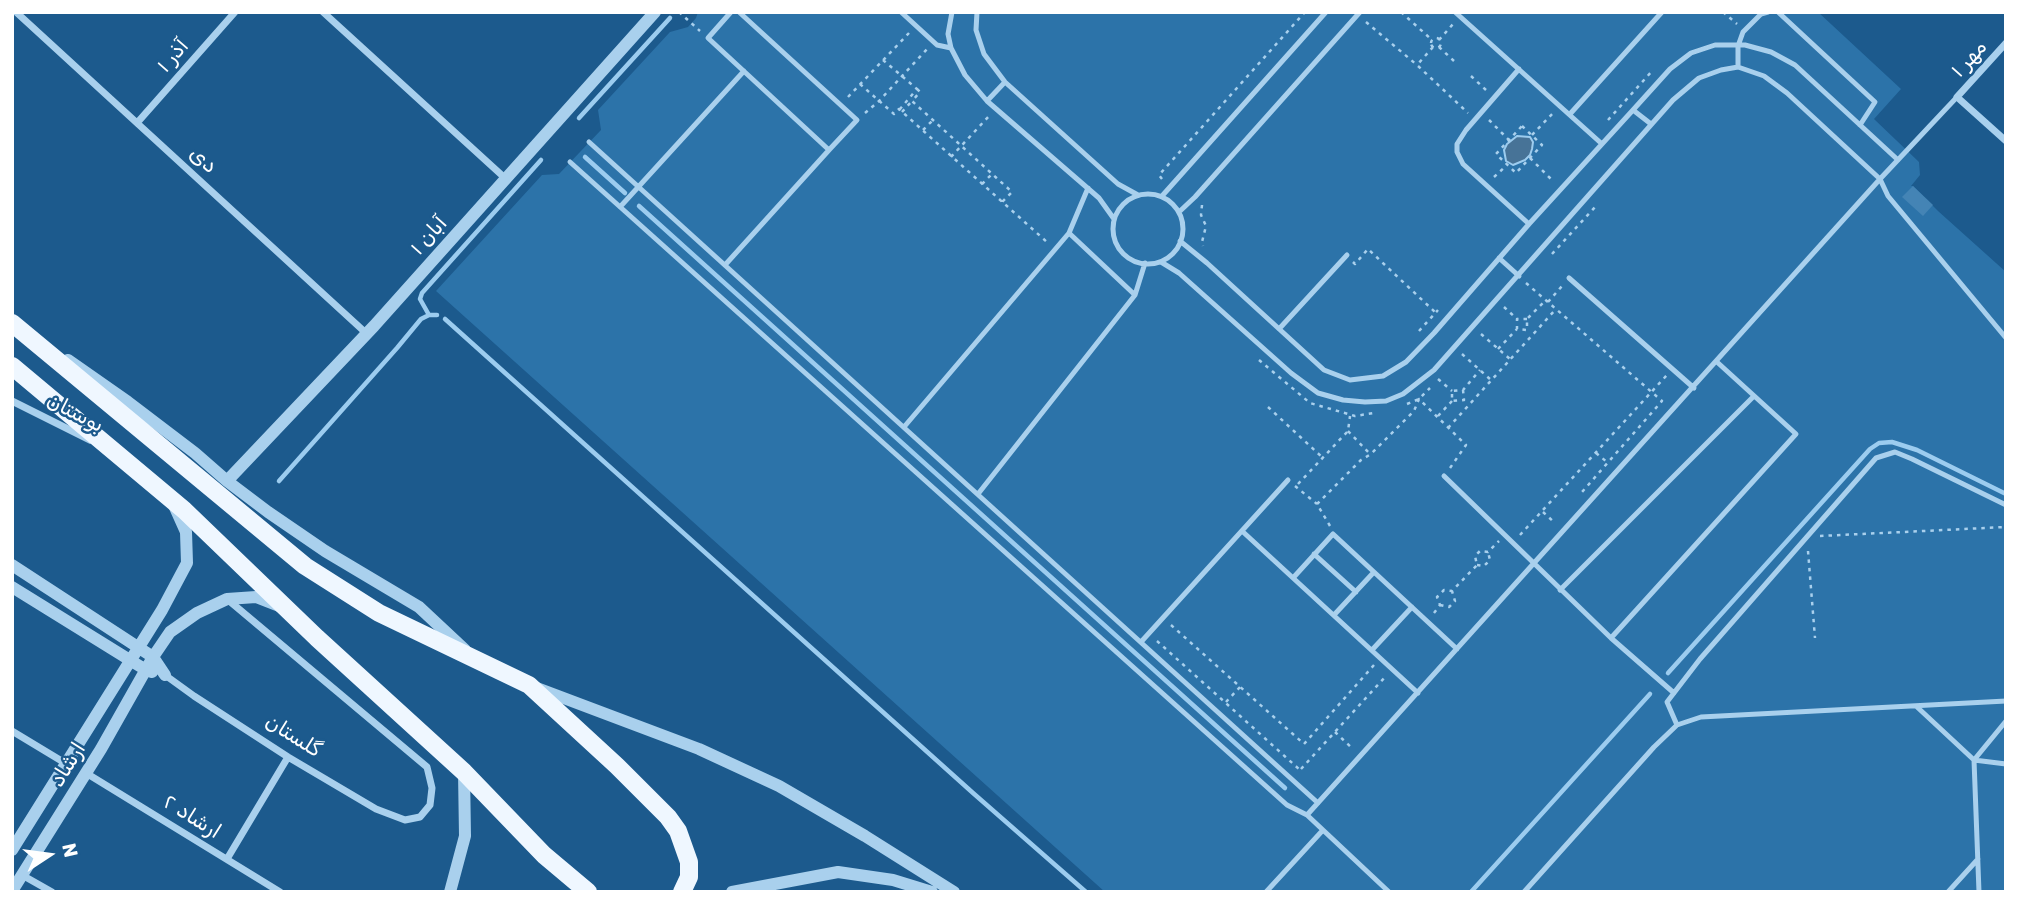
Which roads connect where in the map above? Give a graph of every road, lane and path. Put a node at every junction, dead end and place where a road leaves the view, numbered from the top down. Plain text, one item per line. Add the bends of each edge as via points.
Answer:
1 (16, 12) edge
2 (235, 12) edge
3 (323, 12) edge
4 (655, 12) edge
5 (679, 12) edge
6 (731, 12) edge
7 (739, 12) edge
8 (901, 12) edge
9 (952, 12) edge
10 (977, 12) edge
11 (1305, 12) edge
12 (1326, 12) edge
13 (1360, 12) edge
14 (1401, 12) edge
15 (1662, 12) edge
16 (1723, 12) edge
17 (1768, 12) edge
18 (1778, 12) edge
19 (1457, 14) edge
20 (1366, 22) dead end
21 (1737, 24) dead end
22 (916, 26) junction
23 (708, 38) junction
24 (1432, 40) junction
25 (1439, 40) junction
26 (934, 42) junction
27 (2006, 43) edge
28 (1738, 46) junction
29 (1433, 47) junction
30 (1439, 47) junction
31 (951, 48) junction
32 (883, 60) junction
33 (1454, 61) dead end
34 (1416, 65) junction
35 (1738, 67) junction
36 (1519, 69) junction
37 (744, 71) junction
38 (902, 76) junction
39 (1471, 76) dead end
40 (1005, 82) junction
41 (860, 84) junction
42 (917, 89) junction
43 (1957, 97) junction
44 (1494, 98) junction
45 (879, 101) junction
46 (912, 101) junction
47 (988, 101) junction
48 (840, 105) junction
49 (1560, 106) junction
50 (996, 108) junction
51 (1633, 110) junction
52 (900, 111) junction
53 (1481, 113) junction
54 (1570, 114) junction
55 (857, 120) junction
56 (933, 120) junction
57 (1475, 120) junction
58 (137, 124) junction
59 (1651, 124) junction
60 (1860, 125) junction
61 (922, 130) junction
62 (1532, 135) junction
63 (1509, 139) junction
64 (2006, 141) edge
65 (589, 142) dead end
66 (1602, 144) junction
67 (961, 146) junction
68 (829, 150) junction
69 (951, 157) junction
70 (1530, 158) junction
71 (1898, 160) junction
72 (570, 162) dead end
73 (1507, 164) junction
74 (992, 174) junction
75 (506, 179) junction
76 (1880, 179) junction
77 (1554, 182) dead end
78 (982, 184) junction
79 (1486, 185) junction
80 (1171, 186) junction
81 (638, 187) junction
82 (1088, 188) junction
83 (1138, 195) junction
84 (1162, 196) junction
85 (1209, 196) dead end
86 (1588, 196) junction
87 (1002, 202) junction
88 (620, 207) junction
89 (1179, 212) junction
90 (1114, 219) junction
91 (1528, 224) junction
92 (1069, 233) junction
93 (1180, 242) junction
94 (1055, 249) junction
95 (1552, 254) dead end
96 (1347, 255) joint
97 (1499, 258) junction
98 (1161, 262) junction
99 (1207, 262) junction
100 (1145, 263) junction
101 (725, 265) junction
102 (1519, 276) junction
103 (1569, 278) joint
104 (1526, 283) dead end
105 (1135, 295) junction
106 (1511, 299) dead end
107 (1546, 301) junction
108 (1556, 309) junction
109 (1436, 313) dead end
110 (1517, 318) junction
111 (1527, 319) junction
112 (12, 323) edge
113 (1473, 327) junction
114 (1279, 329) junction
115 (1517, 330) junction
116 (1527, 330) junction
117 (367, 334) junction
118 (1532, 334) junction
119 (2006, 338) edge
120 (1455, 347) junction
121 (1498, 349) junction
122 (1510, 359) junction
123 (1258, 360) dead end
124 (1717, 362) junction
125 (12, 366) edge
126 (1672, 369) junction
127 (1480, 370) junction
128 (1491, 380) junction
129 (1694, 388) junction
130 (1463, 390) junction
131 (1452, 391) junction
132 (1652, 392) junction
133 (1754, 396) junction
134 (1419, 400) junction
135 (1464, 400) junction
136 (12, 401) edge
137 (1452, 401) junction
138 (1468, 405) junction
139 (1268, 407) dead end
140 (1399, 408) dead end
141 (1379, 412) dead end
142 (1351, 415) junction
143 (1437, 417) junction
144 (904, 427) junction
145 (1448, 428) junction
146 (1348, 432) junction
147 (1596, 453) junction
148 (1371, 454) junction
149 (122, 456) junction
150 (1323, 458) junction
151 (1608, 463) junction
152 (1444, 476) joint
153 (1288, 480) joint
154 (228, 481) junction
155 (1296, 486) junction
156 (1581, 493) dead end
157 (978, 494) junction
158 (171, 497) junction
159 (1317, 504) junction
160 (2006, 505) edge
161 (1543, 512) junction
162 (1555, 523) dead end
163 (2006, 527) edge
164 (1242, 531) junction
165 (1333, 534) junction
166 (1505, 535) junction
167 (1807, 536) junction
168 (1512, 542) junction
169 (1488, 552) junction
170 (1314, 554) junction
171 (1534, 564) junction
172 (12, 565) edge
173 (1477, 565) junction
174 (1374, 572) junction
175 (1293, 578) junction
176 (12, 587) edge
177 (1560, 590) junction
178 (1452, 591) junction
179 (1356, 592) junction
180 (227, 600) junction
181 (1440, 605) junction
182 (1412, 607) junction
183 (288, 610) junction
184 (1334, 615) junction
185 (1163, 618) junction
186 (1427, 620) junction
187 (1149, 633) junction
188 (1611, 638) junction
189 (1815, 638) dead end
190 (1141, 642) junction
191 (139, 647) junction
192 (1458, 649) junction
193 (1372, 650) junction
194 (153, 657) junction
195 (472, 657) junction
196 (1380, 658) junction
197 (130, 660) junction
198 (1392, 669) junction
199 (146, 670) junction
200 (166, 676) junction
201 (529, 685) junction
202 (1240, 687) junction
203 (1418, 693) junction
204 (1674, 693) junction
205 (2006, 702) edge
206 (1226, 703) junction
207 (1916, 706) junction
208 (2006, 721) edge
209 (1677, 725) junction
210 (12, 731) edge
211 (1335, 732) junction
212 (1361, 756) junction
213 (288, 757) junction
214 (1973, 760) junction
215 (65, 763) junction
216 (2006, 764) edge
217 (464, 772) junction
218 (86, 773) junction
219 (1318, 803) junction
220 (1307, 816) junction
221 (1323, 830) junction
222 (12, 850) edge
223 (227, 859) junction
224 (1978, 859) junction
225 (23, 875) junction
226 (12, 891) edge
227 (52, 892) edge
228 (280, 892) edge
229 (450, 892) edge
230 (588, 892) edge
231 (682, 892) edge
232 (732, 892) edge
233 (932, 892) edge
234 (954, 892) edge
235 (1266, 892) edge
236 (1389, 892) edge
237 (1524, 892) edge
238 (1948, 892) edge
239 (1979, 892) edge

1 - 58 street, دی
2 - 58 street, آذر ۱
3 - 75 street
4 - 75 street, آبان ۱
5 - 23 path
6 - 23 lane
7 - 48 lane
8 - 22 lane
9 - 31 lane
10 - 40 lane via 976,30 984,54
11 - 80 path via 1159,176
12 - 80 lane
13 - 89 lane
14 - 24 path
15 - 54 lane
16 - 21 path
17 - 28 lane via 1743,32
18 - 60 lane via 1875,102
19 - 25 path
19 - 36 lane
20 - 34 path
22 - 26 lane
22 - 32 path
23 - 37 lane
24 - 25 path
24 - 29 path
25 - 30 path
26 - 31 lane
26 - 38 path
27 - 43 street, مهر ۱
28 - 35 lane
28 - 51 lane via 1715,45 1691,53
28 - 60 lane via 1772,52 1795,65
29 - 30 path
29 - 34 path
30 - 33 path
31 - 47 lane via 965,75
32 - 38 path
32 - 41 path
34 - 57 path
35 - 59 lane via 1699,78
35 - 76 lane via 1764,76 1787,93
36 - 44 lane
36 - 49 lane
37 - 68 lane
37 - 81 lane
38 - 42 path
38 - 45 path
39 - 44 path
40 - 47 lane
40 - 83 lane via 1118,184
41 - 45 path
41 - 48 path
42 - 46 path via 920,92
42 - 52 path
43 - 64 street
43 - 71 lane
44 - 53 lane
45 - 52 path via 894,114
45 - 55 path
46 - 52 path
46 - 56 path
47 - 50 lane
48 - 55 lane
49 - 54 lane
49 - 62 path
50 - 67 path
50 - 82 lane
51 - 59 lane
51 - 66 lane
52 - 61 path
53 - 57 lane
53 - 63 path
54 - 66 lane
55 - 68 lane
56 - 61 path
56 - 67 path
57 - 79 lane via 1457,144 1457,152
58 - 117 street, دی
59 - 86 lane
60 - 71 lane
61 - 69 path
62 - 63 path via 1522,126
62 - 70 path via 1542,145
63 - 73 path via 1496,154
65 - 81 lane
66 - 91 lane
67 - 69 path
67 - 74 path
68 - 101 lane
69 - 78 path
70 - 73 path via 1516,173
70 - 77 path
71 - 76 lane
72 - 88 lane
73 - 79 path
74 - 78 path
74 - 87 path via 1012,192
75 - 117 street, آبان ۱
76 - 119 lane via 1888,196
76 - 124 lane
78 - 87 path
79 - 91 lane
80 - 84 lane
81 - 88 lane
81 - 101 lane
82 - 90 lane
82 - 92 lane
83 - 84 lane
83 - 90 lane via 1127,200
84 - 89 lane
85 - 99 path via 1201,215 1206,226 1202,242
86 - 95 path via 1596,206
86 - 102 lane
87 - 94 path
88 - 220 lane via 1287,805
89 - 93 lane via 1183,224
90 - 100 lane via 1120,250
91 - 97 lane
92 - 94 lane
92 - 105 lane
93 - 98 lane
93 - 99 lane
94 - 144 lane
96 - 109 path via 1355,264 1368,249
96 - 114 lane
97 - 102 lane
97 - 114 lane via 1406,362 1383,376 1350,380 1324,370
98 - 100 lane
98 - 120 lane via 1291,373 1331,397 1386,401 1417,385
99 - 114 lane
100 - 105 lane
101 - 144 lane
102 - 113 lane
103 - 107 path
103 - 126 lane
104 - 107 path
105 - 157 lane
106 - 110 path via 1504,307
107 - 108 path
107 - 111 path
108 - 118 path
108 - 132 path
110 - 111 path
110 - 115 path
111 - 116 path
112 - 154 street via 128,402
112 - 195 main road via 305,566 379,613
113 - 120 lane
113 - 121 path
115 - 116 path
115 - 121 path
116 - 118 path
117 - 154 street, آبان ۱
118 - 122 path
120 - 127 path
121 - 122 path
122 - 128 path
123 - 142 path via 1310,403
124 - 129 lane
124 - 133 lane
125 - 149 main road
126 - 129 lane
126 - 132 path
127 - 128 path
127 - 130 path
128 - 138 path
129 - 171 lane
130 - 131 path
130 - 135 path
131 - 134 path via 1438,379
131 - 137 path
132 - 147 path
132 - 151 path via 1662,401
133 - 177 lane
133 - 188 lane via 1796,434
134 - 140 path
134 - 143 path
134 - 148 path via 1414,411
135 - 137 path
135 - 138 path
136 - 149 street, بوستان
137 - 143 path
138 - 145 path
139 - 150 path
141 - 142 path
142 - 146 path
143 - 145 path
144 - 157 lane
145 - 152 path via 1466,445
146 - 148 path
146 - 150 path
147 - 151 path
147 - 161 path
148 - 159 path
149 - 158 main road
150 - 155 path
151 - 156 path
152 - 166 lane
153 - 155 path
153 - 164 lane
154 - 195 street via 326,551 419,607
155 - 159 path
157 - 190 lane
158 - 183 main road
158 - 191 street via 186,532 187,563
159 - 165 path
160 - 167 lane via 1895,452 1876,458
161 - 162 path
161 - 168 path
163 - 167 path
164 - 175 lane
164 - 185 lane
165 - 170 lane
165 - 174 lane
166 - 168 lane
166 - 169 path
167 - 189 path
167 - 204 lane
168 - 171 lane
169 - 173 path via 1490,560
169 - 173 path via 1475,556
170 - 175 lane
170 - 179 lane
171 - 177 lane
171 - 192 lane
172 - 191 street, گلستان
173 - 178 path
174 - 179 lane
174 - 182 lane
175 - 184 lane
176 - 197 street, گلستان
177 - 188 lane
178 - 181 path via 1444,590 1437,597
178 - 181 path via 1455,601 1449,607
179 - 184 lane
180 - 183 street via 256,597
180 - 194 street via 170,632
180 - 213 street, گلستان via 427,767 430,805 420,817 405,820 376,809
181 - 186 path
182 - 186 lane
182 - 193 lane
183 - 217 main road
184 - 193 lane
185 - 187 lane
185 - 202 path
186 - 192 lane
187 - 190 lane
187 - 206 path
188 - 204 lane
190 - 219 lane
191 - 194 street, گلستان
191 - 197 street, ارشاد
192 - 203 lane
193 - 196 lane
194 - 199 street, ارشاد
194 - 200 street, گلستان
195 - 201 main road
196 - 198 lane
196 - 202 path via 1304,744
197 - 199 street, گلستان
197 - 215 street, ارشاد
198 - 203 lane
198 - 211 path
199 - 200 street, گلستان
199 - 218 street, ارشاد
200 - 213 street, گلستان
201 - 231 main road via 668,817 689,862
201 - 234 street via 699,749 779,786
202 - 206 path
203 - 212 lane
204 - 209 lane via 1667,702
205 - 207 lane
206 - 211 path via 1300,770
207 - 209 lane via 1701,718
207 - 214 lane
208 - 214 lane
209 - 237 lane
210 - 215 street
211 - 212 path
212 - 219 lane
213 - 223 street
214 - 216 lane
214 - 224 lane
215 - 222 street, ارشاد
217 - 229 street via 465,836
217 - 230 main road via 544,855
218 - 223 street, ارشاد ۲
218 - 225 street, ارشاد
219 - 220 lane
220 - 221 lane
221 - 235 lane
221 - 236 lane
223 - 228 street, ارشاد ۲
224 - 238 lane
224 - 239 lane
225 - 226 street, ارشاد
225 - 227 street
232 - 233 street via 838,872

